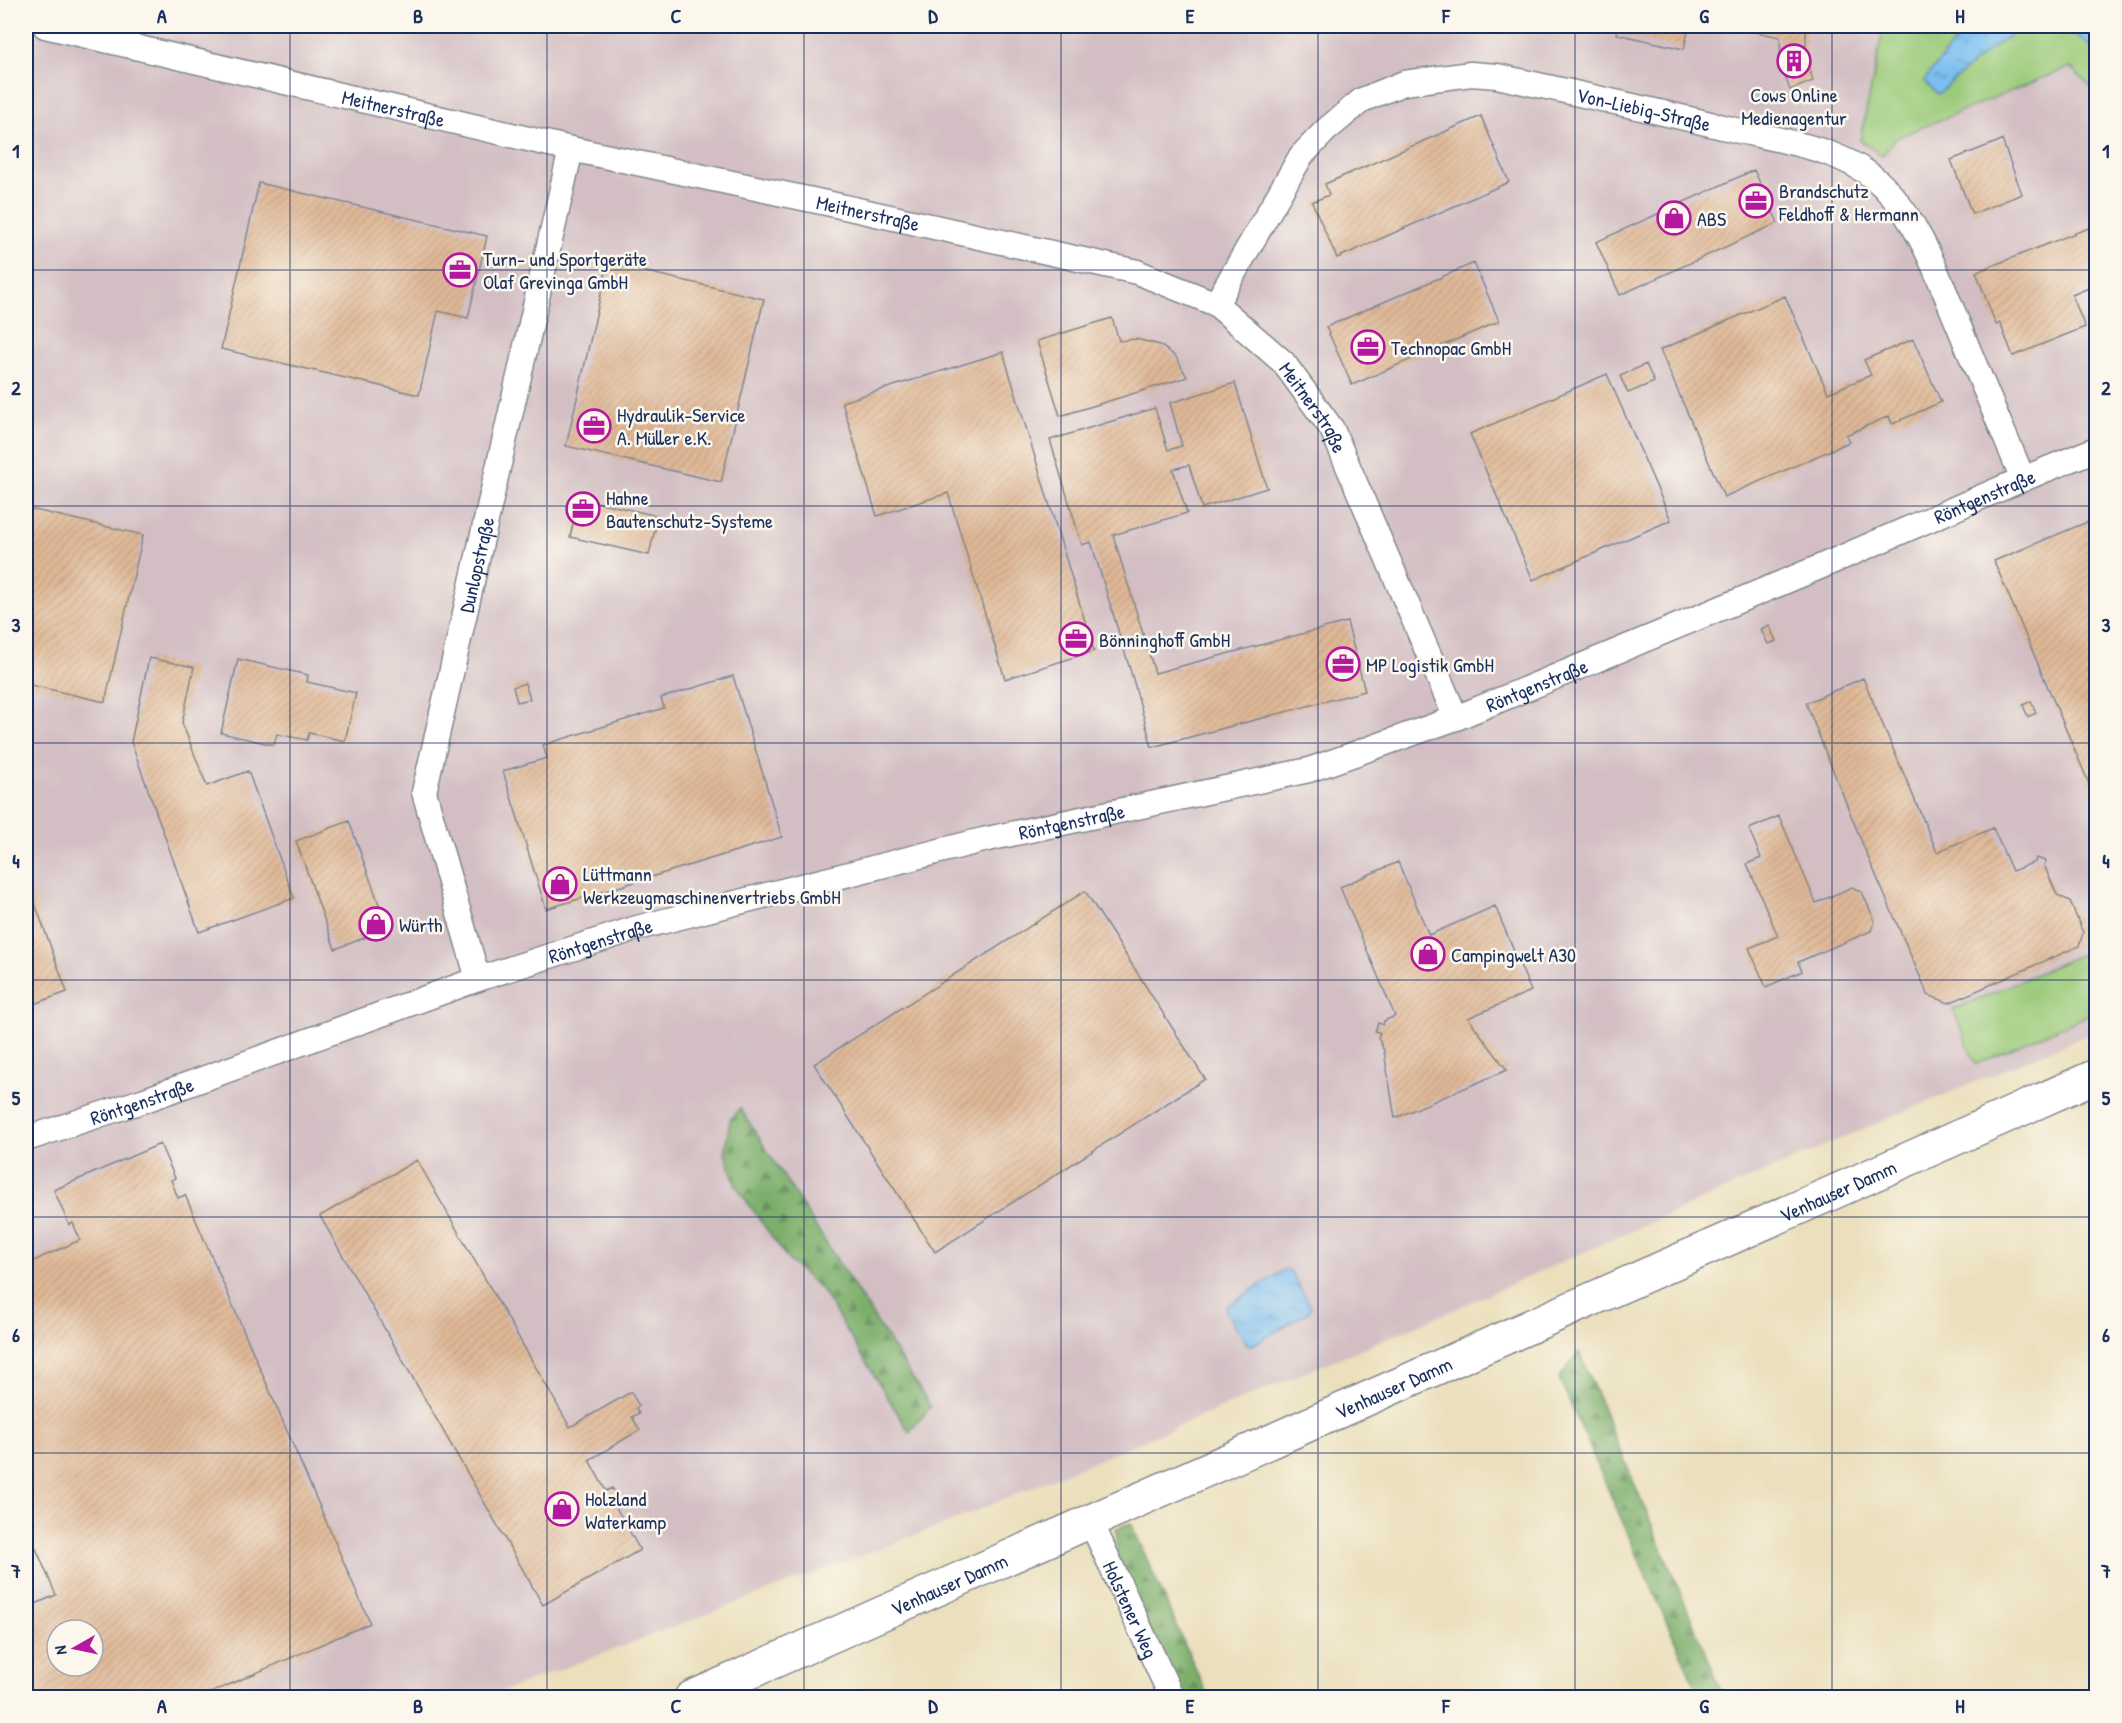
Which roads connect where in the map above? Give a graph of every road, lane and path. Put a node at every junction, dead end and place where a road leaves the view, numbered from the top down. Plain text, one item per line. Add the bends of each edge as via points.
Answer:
1 (45, 26) edge
2 (571, 149) junction
3 (1216, 304) junction
4 (2097, 449) edge
5 (2023, 479) junction
6 (1456, 718) junction
7 (478, 979) junction
8 (2097, 1076) edge
9 (26, 1139) edge
10 (1090, 1522) junction
11 (691, 1698) edge
12 (1172, 1698) edge

1 - 2 street, Meitnerstraße
2 - 3 street, Meitnerstraße via 1137,272
2 - 7 street, Dunlopstraße via 424,792
3 - 5 street, Von-Liebig-Straße via 1301,156 1362,100 1404,83 1472,74 1690,118 1841,158 1882,185 1904,212 1928,254
3 - 6 street, Meitnerstraße via 1283,362 1332,429
4 - 5 street, Röntgenstraße
5 - 6 street, Röntgenstraße via 1815,570
6 - 7 street, Röntgenstraße via 1309,770 972,843 637,928
7 - 9 street, Röntgenstraße via 146,1100
8 - 10 main road, Venhauser Damm
10 - 11 main road, Venhauser Damm
10 - 12 street, Holstener Weg

